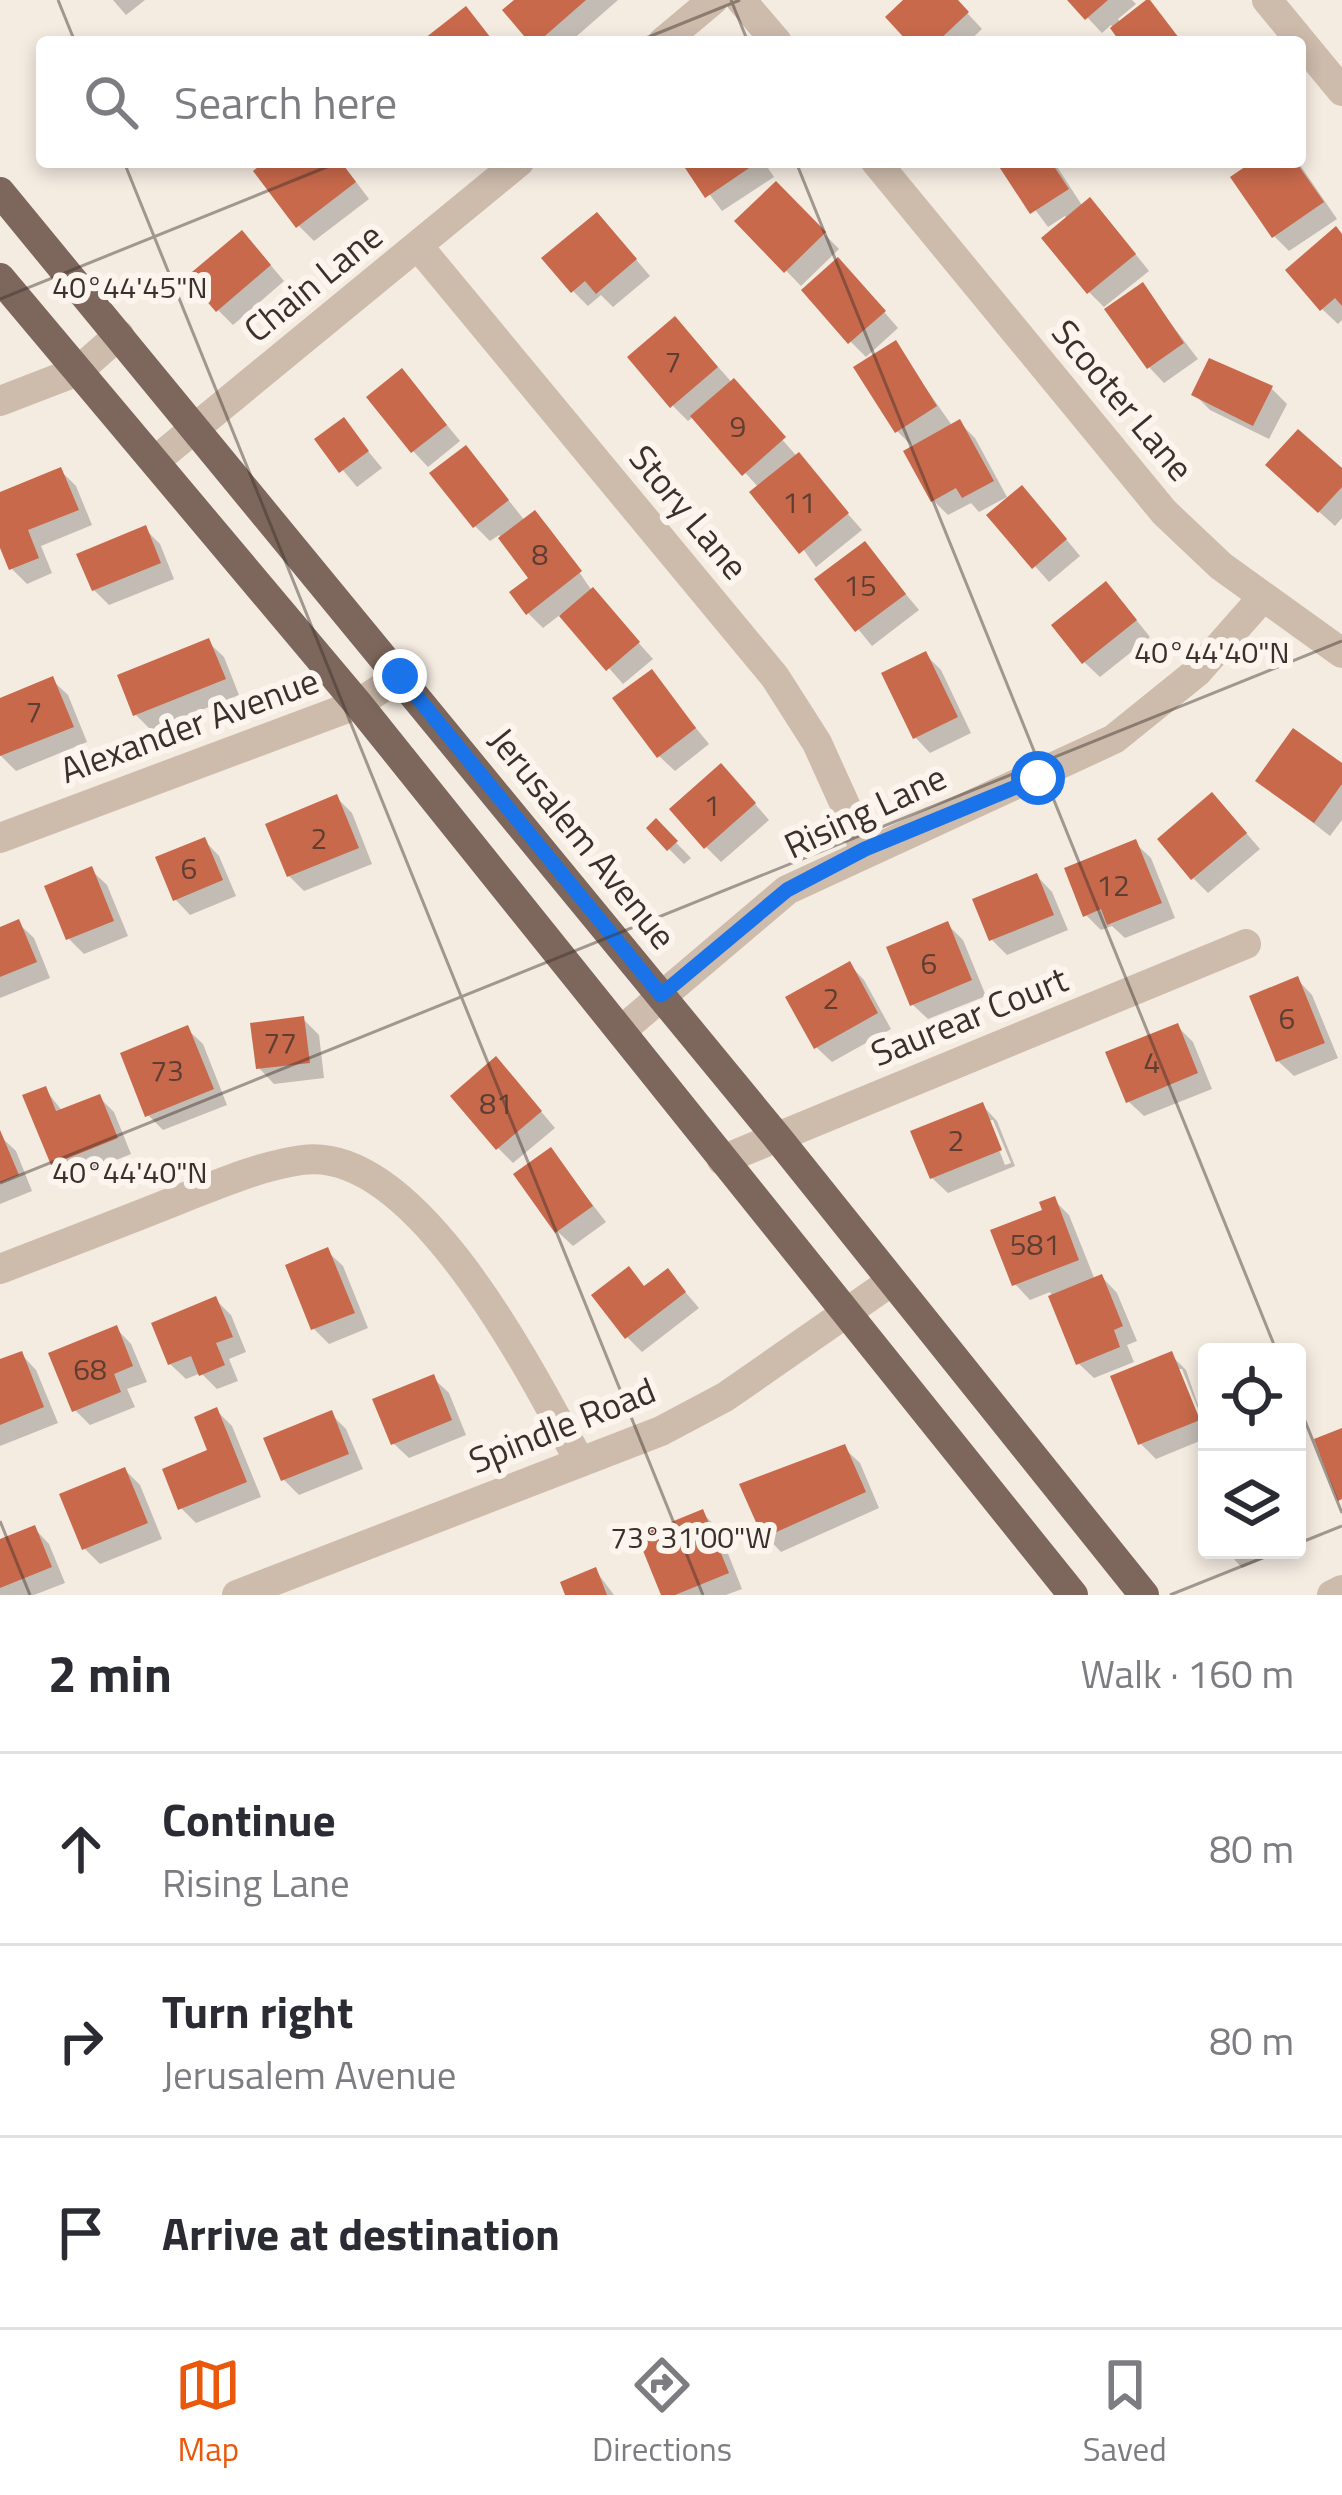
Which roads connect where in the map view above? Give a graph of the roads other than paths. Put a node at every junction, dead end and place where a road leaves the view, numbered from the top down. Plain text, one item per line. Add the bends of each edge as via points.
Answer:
1 (713, 0) edge
2 (741, 0) edge
3 (1267, 0) edge
4 (670, 36) edge
5 (772, 36) edge
6 (1297, 36) edge
7 (1306, 47) edge
8 (1342, 91) edge
9 (512, 168) edge
10 (882, 168) edge
11 (0, 192) edge
12 (418, 246) junction
13 (0, 278) edge
14 (119, 335) junction
15 (78, 371) junction
16 (0, 401) edge
17 (195, 428) junction
18 (155, 460) junction
19 (1263, 597) junction
20 (1342, 653) edge
21 (400, 676) junction
22 (358, 704) junction
23 (0, 838) edge
24 (865, 849) junction
25 (1246, 944) dead end
26 (661, 995) junction
27 (622, 1030) junction
28 (777, 1137) junction
29 (722, 1160) junction
30 (0, 1269) edge
31 (892, 1281) junction
32 (845, 1312) junction
33 (580, 1462) junction
34 (1342, 1590) edge
35 (237, 1595) edge
36 (1073, 1595) edge
37 (1144, 1595) edge
38 (1332, 1595) edge

1 - 4 street
2 - 5 street
3 - 6 street
7 - 8 street
9 - 12 street, Chain Lane
10 - 19 street, Scooter Lane via 1164,512
11 - 14 main road, Jerusalem Avenue
12 - 17 street, Chain Lane
12 - 24 street, Story Lane via 775,677 817,743
13 - 15 main road
14 - 15 street
14 - 17 main road, Jerusalem Avenue
15 - 16 street
15 - 18 main road
17 - 18 street, Chain Lane
17 - 21 main road, Jerusalem Avenue
18 - 22 main road
19 - 20 street, Scooter Lane
19 - 24 street, Rising Lane via 1196,672 1114,739
21 - 22 street, Alexander Avenue
21 - 26 main road, Jerusalem Avenue
22 - 23 street, Alexander Avenue
22 - 27 main road
24 - 26 street, Rising Lane via 787,890
25 - 28 street, Saurear Court
26 - 27 street, Rising Lane
26 - 28 main road, Jerusalem Avenue
27 - 29 main road
28 - 29 street, Saurear Court
28 - 31 main road, Jerusalem Avenue
29 - 32 main road
30 - 33 street via 251,1172 305,1159 347,1163 402,1196 508,1331
31 - 32 street, Spindle Road
31 - 37 main road, Jerusalem Avenue
32 - 33 street, Spindle Road via 724,1397
32 - 36 main road
33 - 35 street, Spindle Road
34 - 38 street

